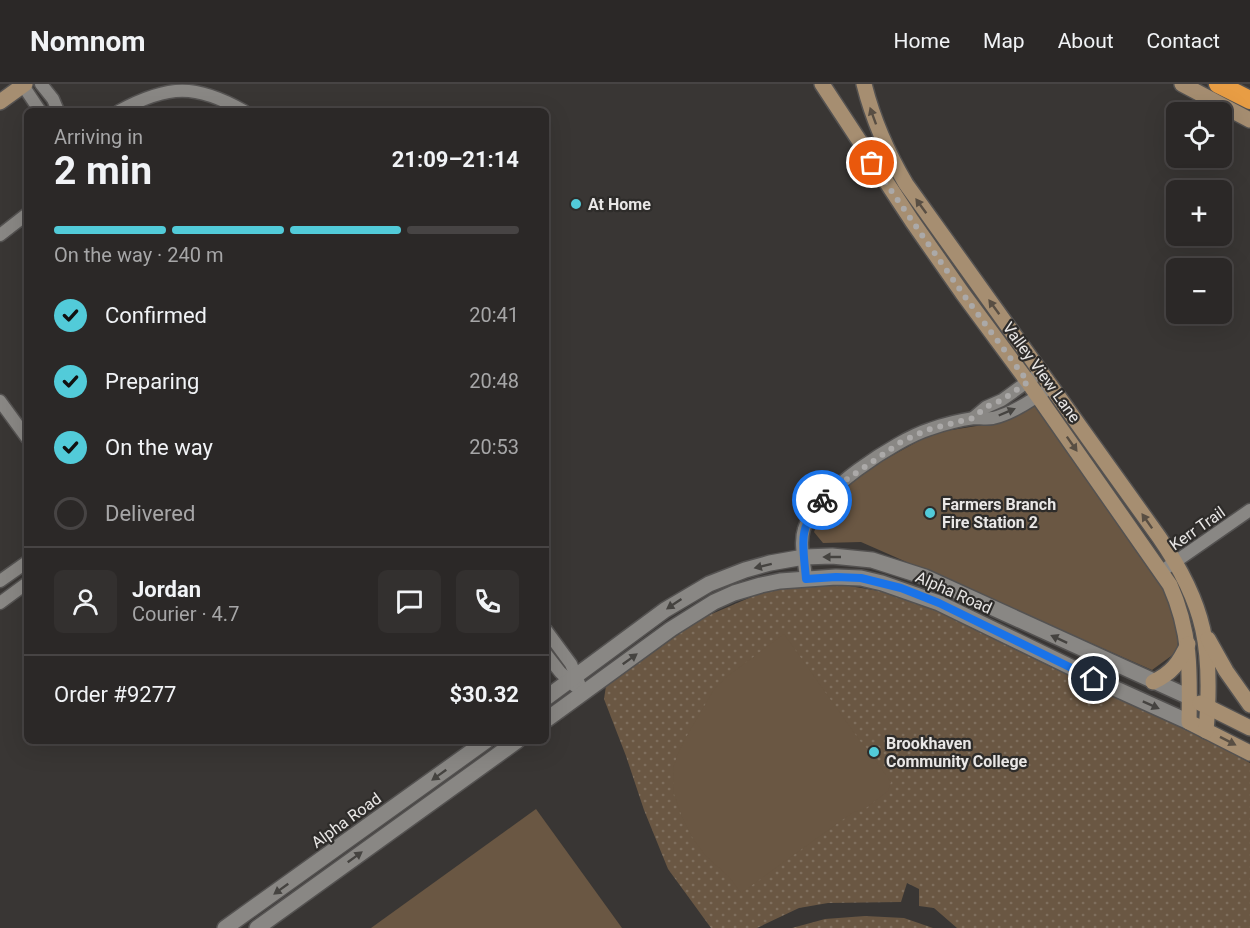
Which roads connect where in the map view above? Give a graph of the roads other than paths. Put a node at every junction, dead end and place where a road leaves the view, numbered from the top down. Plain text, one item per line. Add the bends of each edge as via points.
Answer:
1 (41, 84) edge
2 (822, 84) edge
3 (864, 84) edge
4 (1182, 84) edge
5 (1218, 84) edge
6 (24, 85) edge
7 (1250, 100) edge
8 (0, 102) edge
9 (38, 108) edge
10 (56, 108) edge
11 (125, 108) edge
12 (241, 108) edge
13 (1250, 120) edge
14 (906, 184) junction
15 (893, 194) junction
16 (24, 216) edge
17 (0, 235) edge
18 (1034, 377) junction
19 (1052, 387) junction
20 (1038, 396) junction
21 (0, 401) edge
22 (973, 418) junction
23 (24, 434) edge
24 (1250, 510) edge
25 (804, 557) junction
26 (1177, 562) junction
27 (24, 564) edge
28 (1162, 572) junction
29 (806, 579) junction
30 (0, 581) edge
31 (24, 585) edge
32 (0, 603) edge
33 (1203, 628) junction
34 (549, 634) edge
35 (1188, 644) junction
36 (549, 658) edge
37 (573, 679) junction
38 (1153, 682) junction
39 (583, 693) junction
40 (549, 696) edge
41 (1189, 697) junction
42 (1250, 705) edge
43 (1208, 706) junction
44 (549, 718) edge
45 (1189, 722) junction
46 (1250, 728) edge
47 (1206, 730) junction
48 (482, 744) edge
49 (513, 744) edge
50 (1250, 753) edge
51 (225, 928) edge
52 (257, 928) edge

1 - 10 street
2 - 15 main road, Valley View Lane
14 -> 3 main road, Valley View Lane via 883,141
4 - 13 main road
5 - 7 highway
6 - 8 main road
6 - 9 street
11 - 12 street via 165,87 193,85 216,90
14 - 15 main road
18 -> 14 main road, Valley View Lane
15 - 18 main road, Valley View Lane via 963,294
16 - 17 street
18 - 19 main road, Valley View Lane
18 - 20 main road, Valley View Lane
18 - 22 street
19 - 20 street
26 -> 19 main road, Valley View Lane
22 -> 20 street via 993,418
20 -> 28 main road, Valley View Lane
21 - 23 street
22 - 25 street via 927,430 901,442 840,484 810,515 803,533
24 - 26 street, Kerr Trail
25 - 29 street
25 -> 37 street, Alpha Road via 745,570 710,584 665,610
38 -> 25 street, Alpha Road via 904,569 859,558
26 - 28 street, Kerr Trail
26 - 33 main road, Valley View Lane
27 - 30 street
28 - 35 main road, Valley View Lane via 1182,615
39 -> 29 street, Alpha Road via 714,602 761,585
29 -> 45 street, Alpha Road via 861,578 901,588
31 - 32 street
33 - 42 main road
33 - 43 main road, Valley View Lane
34 - 37 street via 572,664
35 - 38 main road via 1172,671
35 - 41 main road, Valley View Lane
36 - 37 street via 560,672
37 - 39 street
37 - 40 street, Alpha Road
38 - 41 street, Alpha Road
39 - 44 street, Alpha Road
41 - 43 main road
41 - 45 main road, Valley View Lane
43 - 46 main road
43 - 47 main road, Valley View Lane
45 - 47 main road
47 -> 50 main road
48 -> 51 street, Alpha Road
52 -> 49 street

